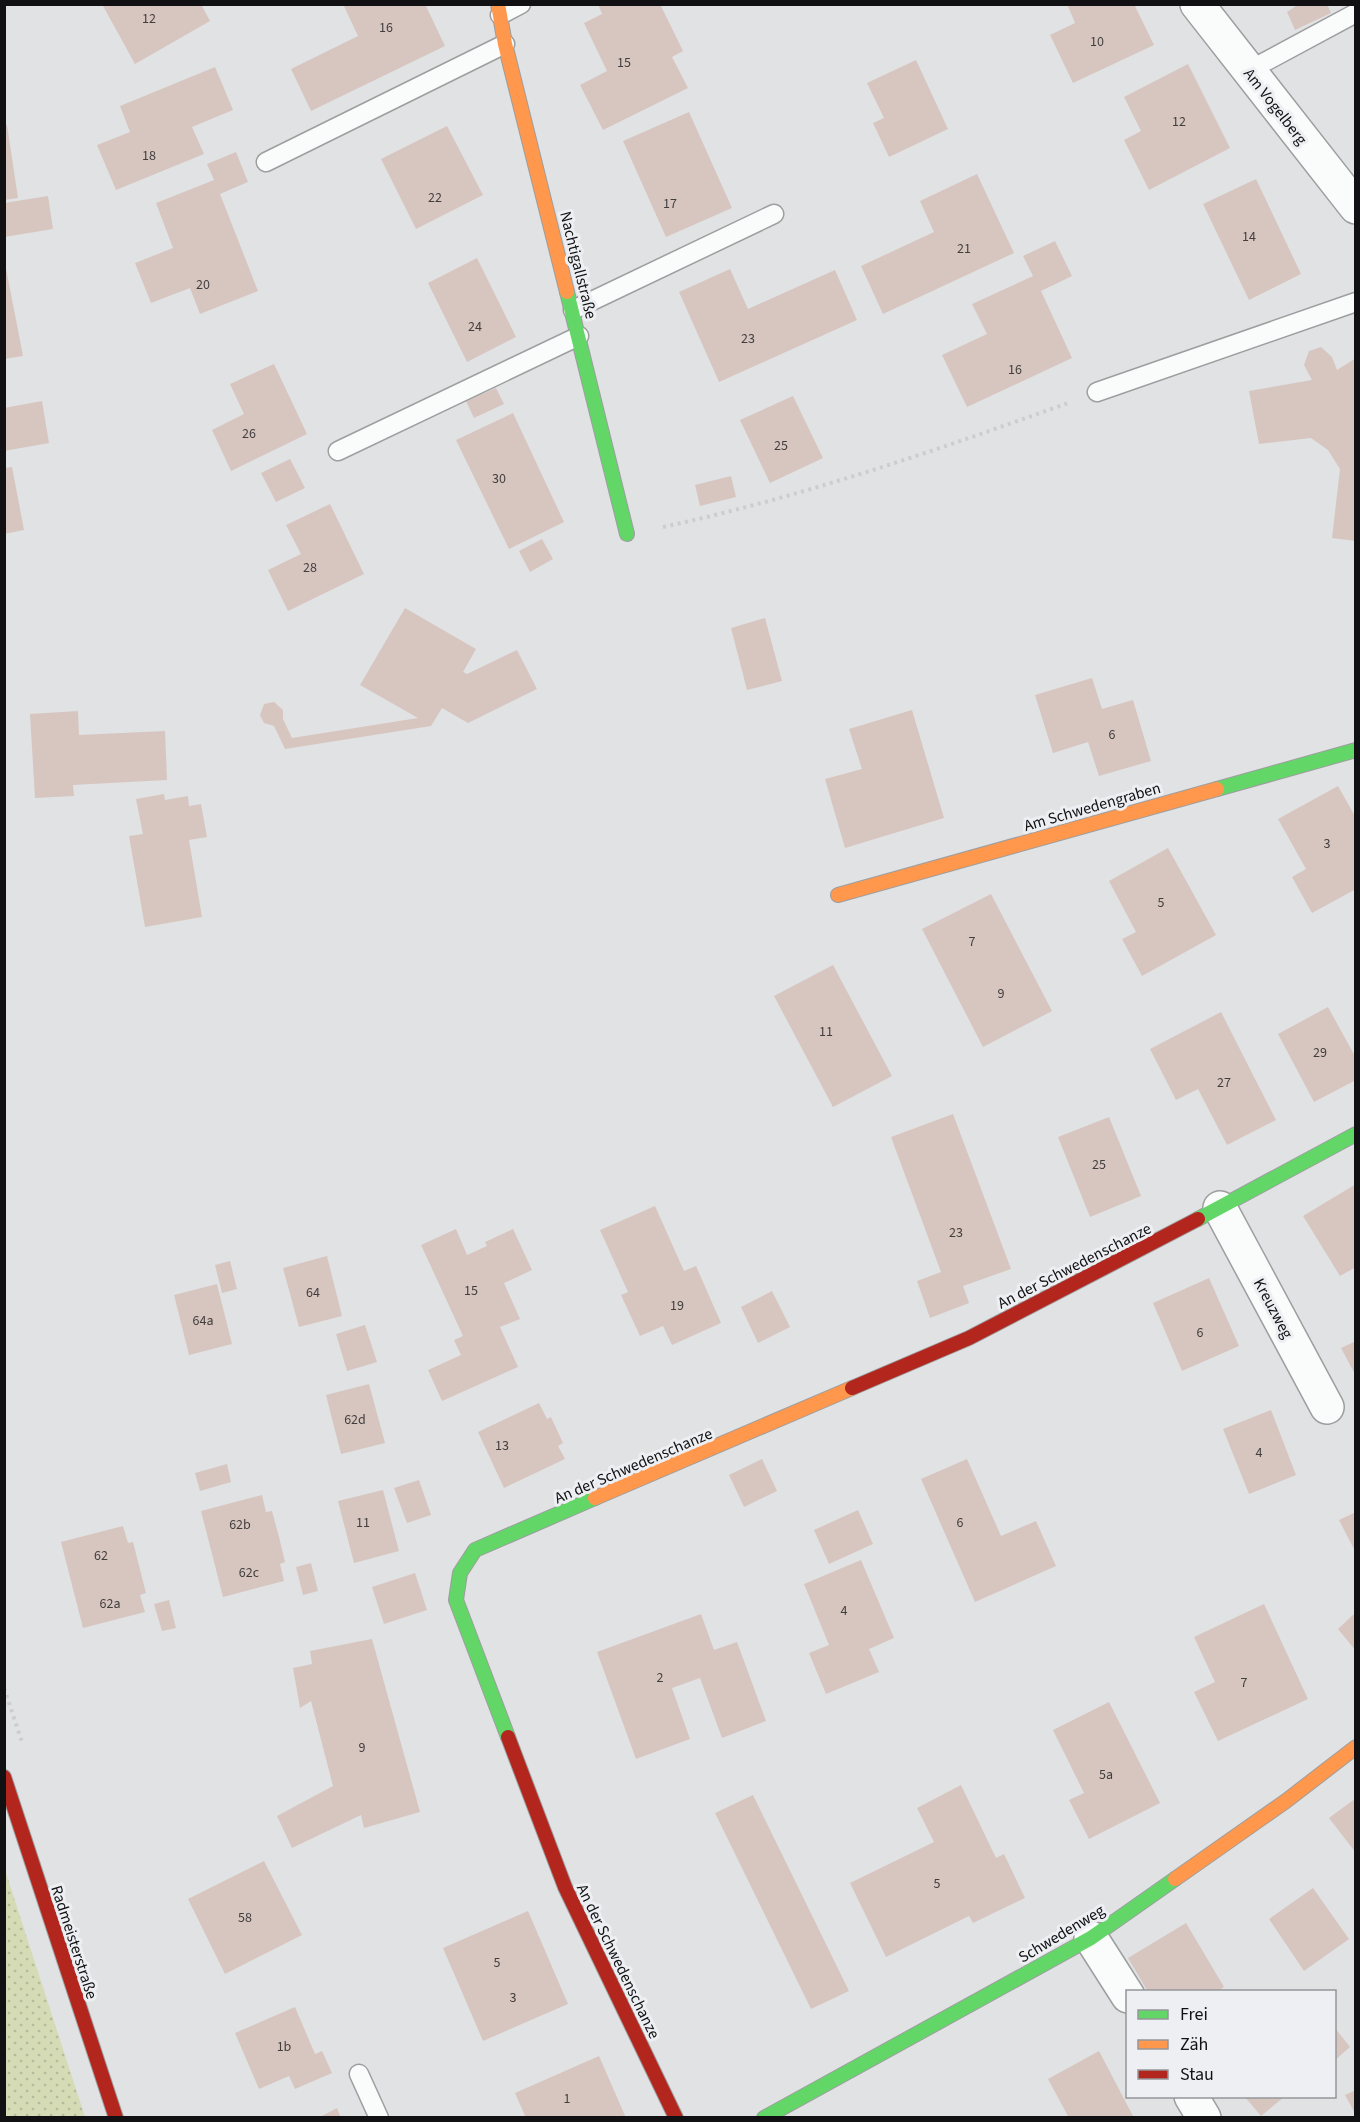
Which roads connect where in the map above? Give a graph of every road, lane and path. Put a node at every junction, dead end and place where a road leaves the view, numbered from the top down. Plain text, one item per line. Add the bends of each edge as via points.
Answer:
1 (521, 4) edge
2 (1197, 4) edge
3 (499, 10) edge
4 (1356, 13) edge
5 (505, 44) junction
6 (1248, 71) junction
7 (266, 162) dead end
8 (1356, 207) edge
9 (774, 214) dead end
10 (1356, 302) edge
11 (573, 310) junction
12 (579, 336) junction
13 (1097, 392) joint
14 (338, 451) dead end
15 (627, 534) joint
16 (1356, 750) edge
17 (838, 895) dead end
18 (1356, 1134) edge
19 (1220, 1208) junction
20 (1327, 1407) dead end
21 (4, 1688) edge
22 (9, 1703) dead end
23 (1356, 1747) edge
24 (4, 1777) edge
25 (1090, 1938) junction
26 (1126, 1993) edge
27 (359, 2073) dead end
28 (1192, 2098) edge
29 (116, 2118) edge
30 (379, 2118) edge
31 (676, 2118) edge
32 (764, 2118) edge
33 (1204, 2118) edge

1 - 3 lane
2 - 6 street, Am Vogelberg
3 - 5 street, Nachtigallstraße
4 - 6 lane
5 - 7 lane
5 - 11 street, Nachtigallstraße
6 - 8 street, Am Vogelberg
9 - 11 lane
10 - 13 lane
11 - 12 street, Nachtigallstraße
12 - 14 lane
12 - 15 street, Nachtigallstraße
13 - 15 path via 901,463 704,518
16 - 17 street, Am Schwedengraben
18 - 19 street, An der Schwedenschanze
19 - 20 street, Kreuzweg
19 - 31 street, An der Schwedenschanze via 969,1338 475,1550 460,1573 456,1600 565,1887
21 - 22 path
23 - 25 street, Schwedenweg via 1286,1801
24 - 29 street, Radmeisterstraße
25 - 26 street
25 - 32 street, Schwedenweg
27 - 30 lane
28 - 33 street

